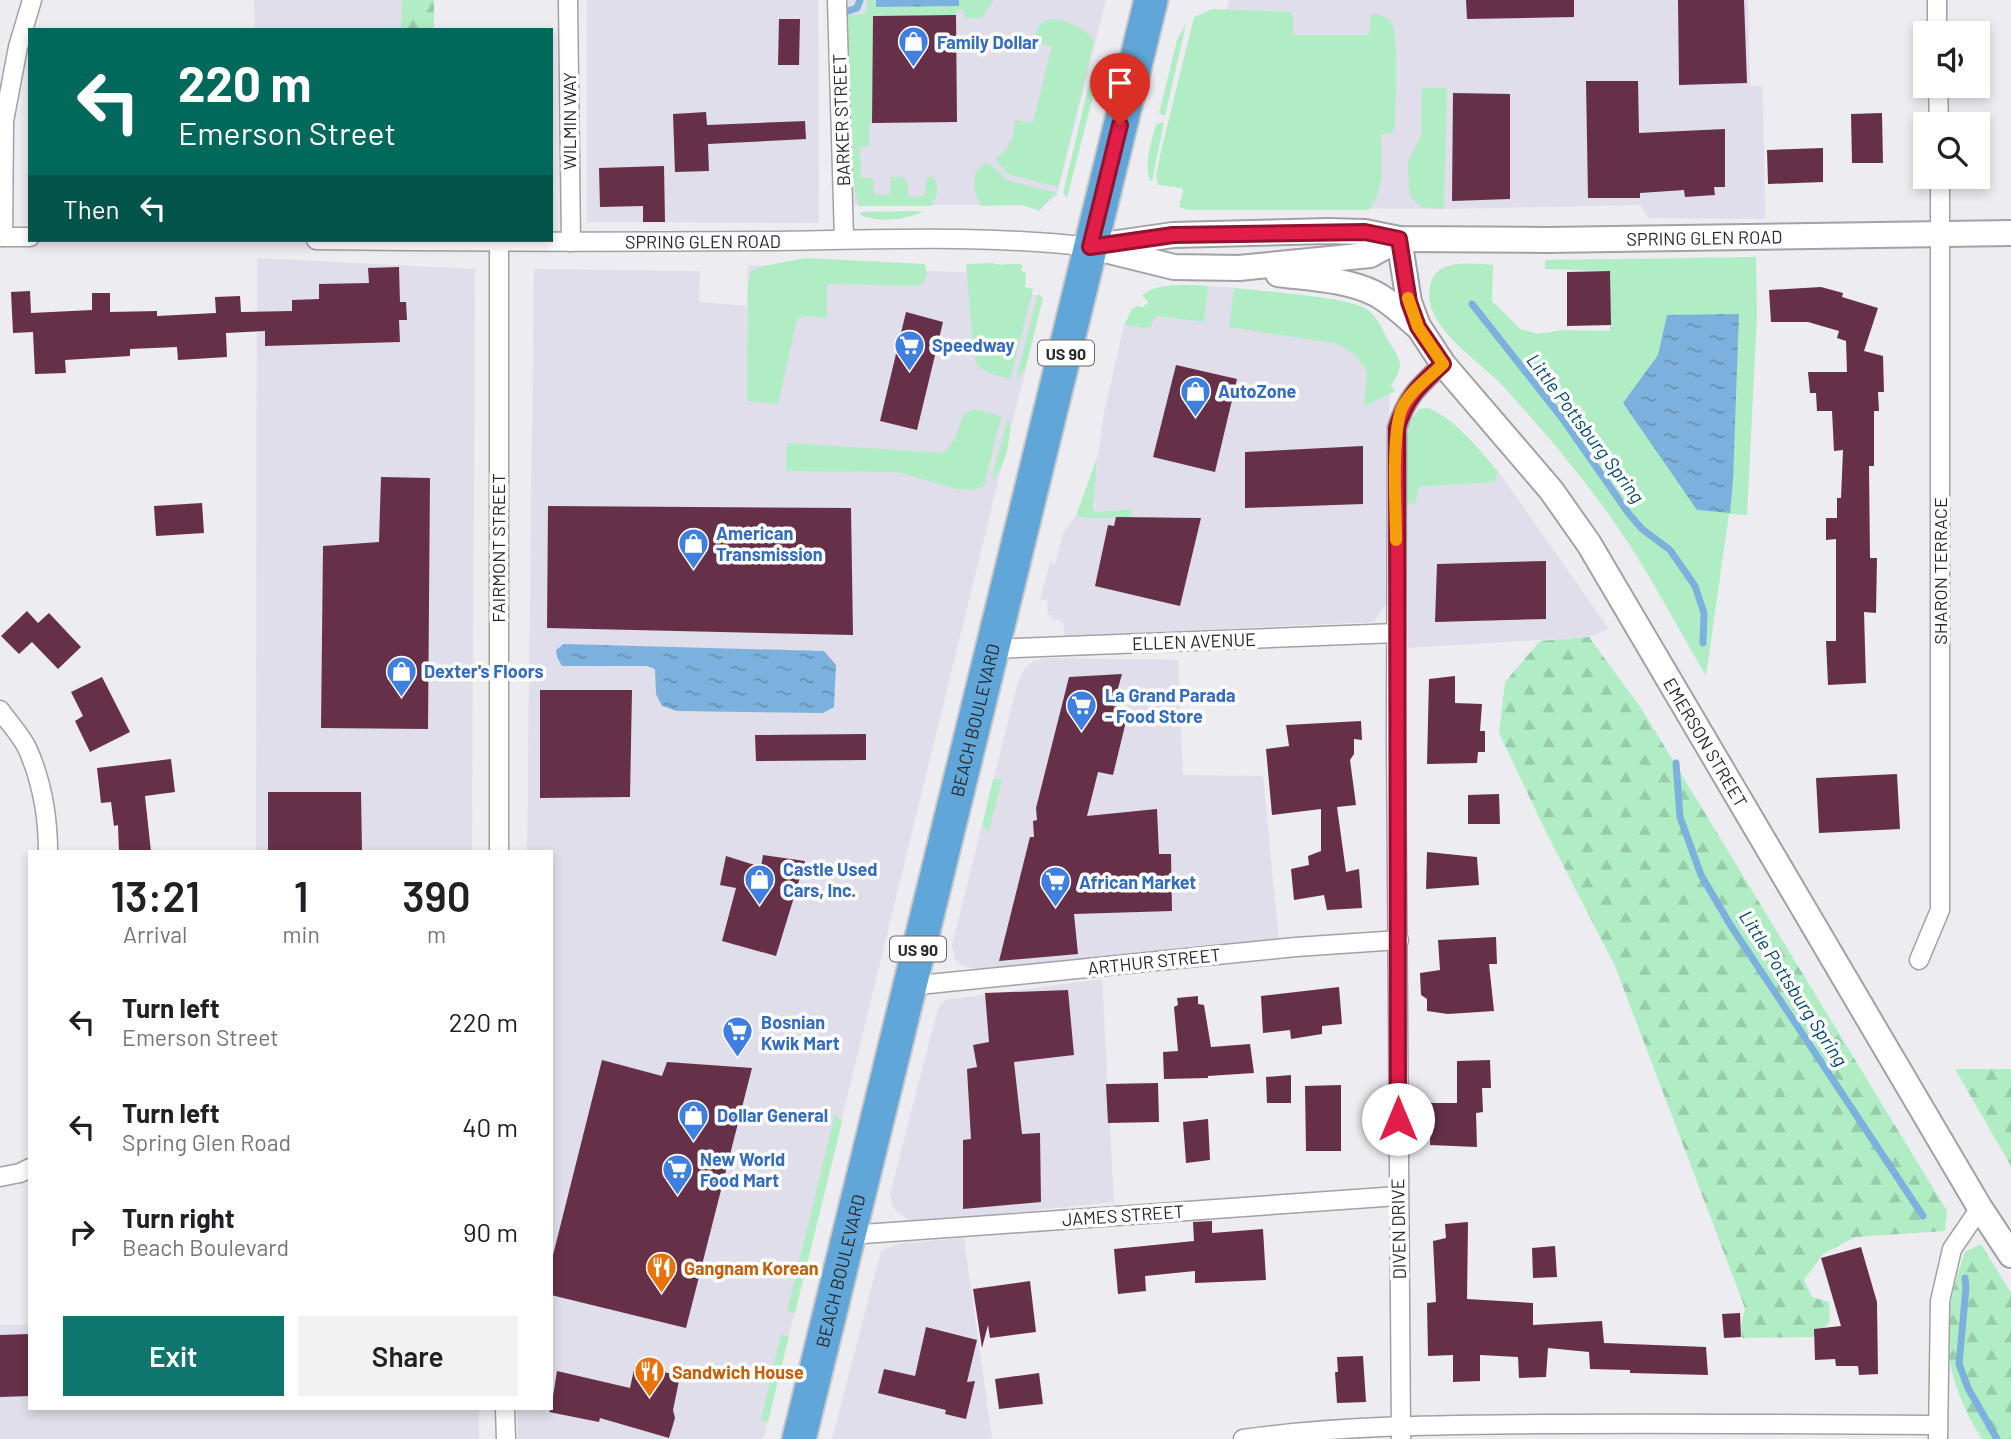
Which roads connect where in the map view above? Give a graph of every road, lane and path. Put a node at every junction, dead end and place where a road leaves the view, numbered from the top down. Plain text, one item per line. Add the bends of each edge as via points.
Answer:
1 (33, 0) edge
2 (568, 0) edge
3 (837, 0) edge
4 (1151, 0) edge
5 (1937, 0) edge
6 (1937, 21) edge
7 (1940, 189) edge
8 (1941, 233) junction
9 (2011, 233) edge
10 (2, 237) edge
11 (28, 237) edge
12 (844, 239) junction
13 (1399, 239) junction
14 (438, 242) edge
15 (499, 243) junction
16 (570, 243) junction
17 (1090, 247) junction
18 (1239, 268) junction
19 (1418, 327) junction
20 (1443, 364) junction
21 (1396, 633) junction
22 (992, 649) junction
23 (0, 710) edge
24 (48, 850) edge
25 (499, 850) edge
26 (1399, 940) junction
27 (1919, 960) dead end
28 (909, 986) junction
29 (28, 1169) edge
30 (0, 1177) edge
31 (1398, 1196) junction
32 (1980, 1208) junction
33 (849, 1234) junction
34 (2011, 1255) edge
35 (505, 1410) edge
36 (1401, 1432) edge
37 (1938, 1432) edge
38 (506, 1439) edge
39 (799, 1439) edge
40 (1243, 1439) edge

1 - 10 street via 18,47 4,121
2 - 16 street, WILMIN WAY
3 - 12 street, BARKER STREET
4 - 17 highway, BEACH BOULEVARD / US 90
5 - 6 street
7 - 8 street, SHARON TERRACE
8 - 9 main road, SPRING GLEN ROAD
8 - 13 main road, SPRING GLEN ROAD
8 - 27 street, SHARON TERRACE via 1940,909
10 - 11 street
12 - 16 street, SPRING GLEN ROAD
12 - 17 street, SPRING GLEN ROAD via 1042,241
13 - 17 main road, SPRING GLEN ROAD via 1365,232 1185,234
13 - 18 main road, SPRING GLEN ROAD via 1370,255
13 - 19 main road, EMERSON STREET via 1409,302
14 - 15 street, SPRING GLEN ROAD
15 - 16 street, SPRING GLEN ROAD
15 - 25 street, FAIRMONT STREET
17 - 18 main road, SPRING GLEN ROAD via 1174,267
17 - 22 highway, BEACH BOULEVARD / US 90
18 - 19 main road via 1367,290
19 - 20 main road, EMERSON STREET
20 - 21 street, DIVEN DRIVE via 1414,391 1402,408 1397,428
20 - 32 main road, EMERSON STREET via 1551,491 1589,544
21 - 22 street, ELLEN AVENUE
21 - 26 street, DIVEN DRIVE
22 - 28 highway, BEACH BOULEVARD / US 90
23 - 24 street via 28,749 48,828
26 - 28 street, ARTHUR STREET
26 - 31 street, DIVEN DRIVE
28 - 33 highway, BEACH BOULEVARD / US 90
29 - 30 street
31 - 33 street, JAMES STREET
31 - 36 street, DIVEN DRIVE
32 - 34 main road, EMERSON STREET
32 - 37 street via 1952,1249 1940,1301
33 - 39 highway, BEACH BOULEVARD / US 90
35 - 38 street
36 - 37 street via 1670,1423
36 - 40 street via 1294,1432

